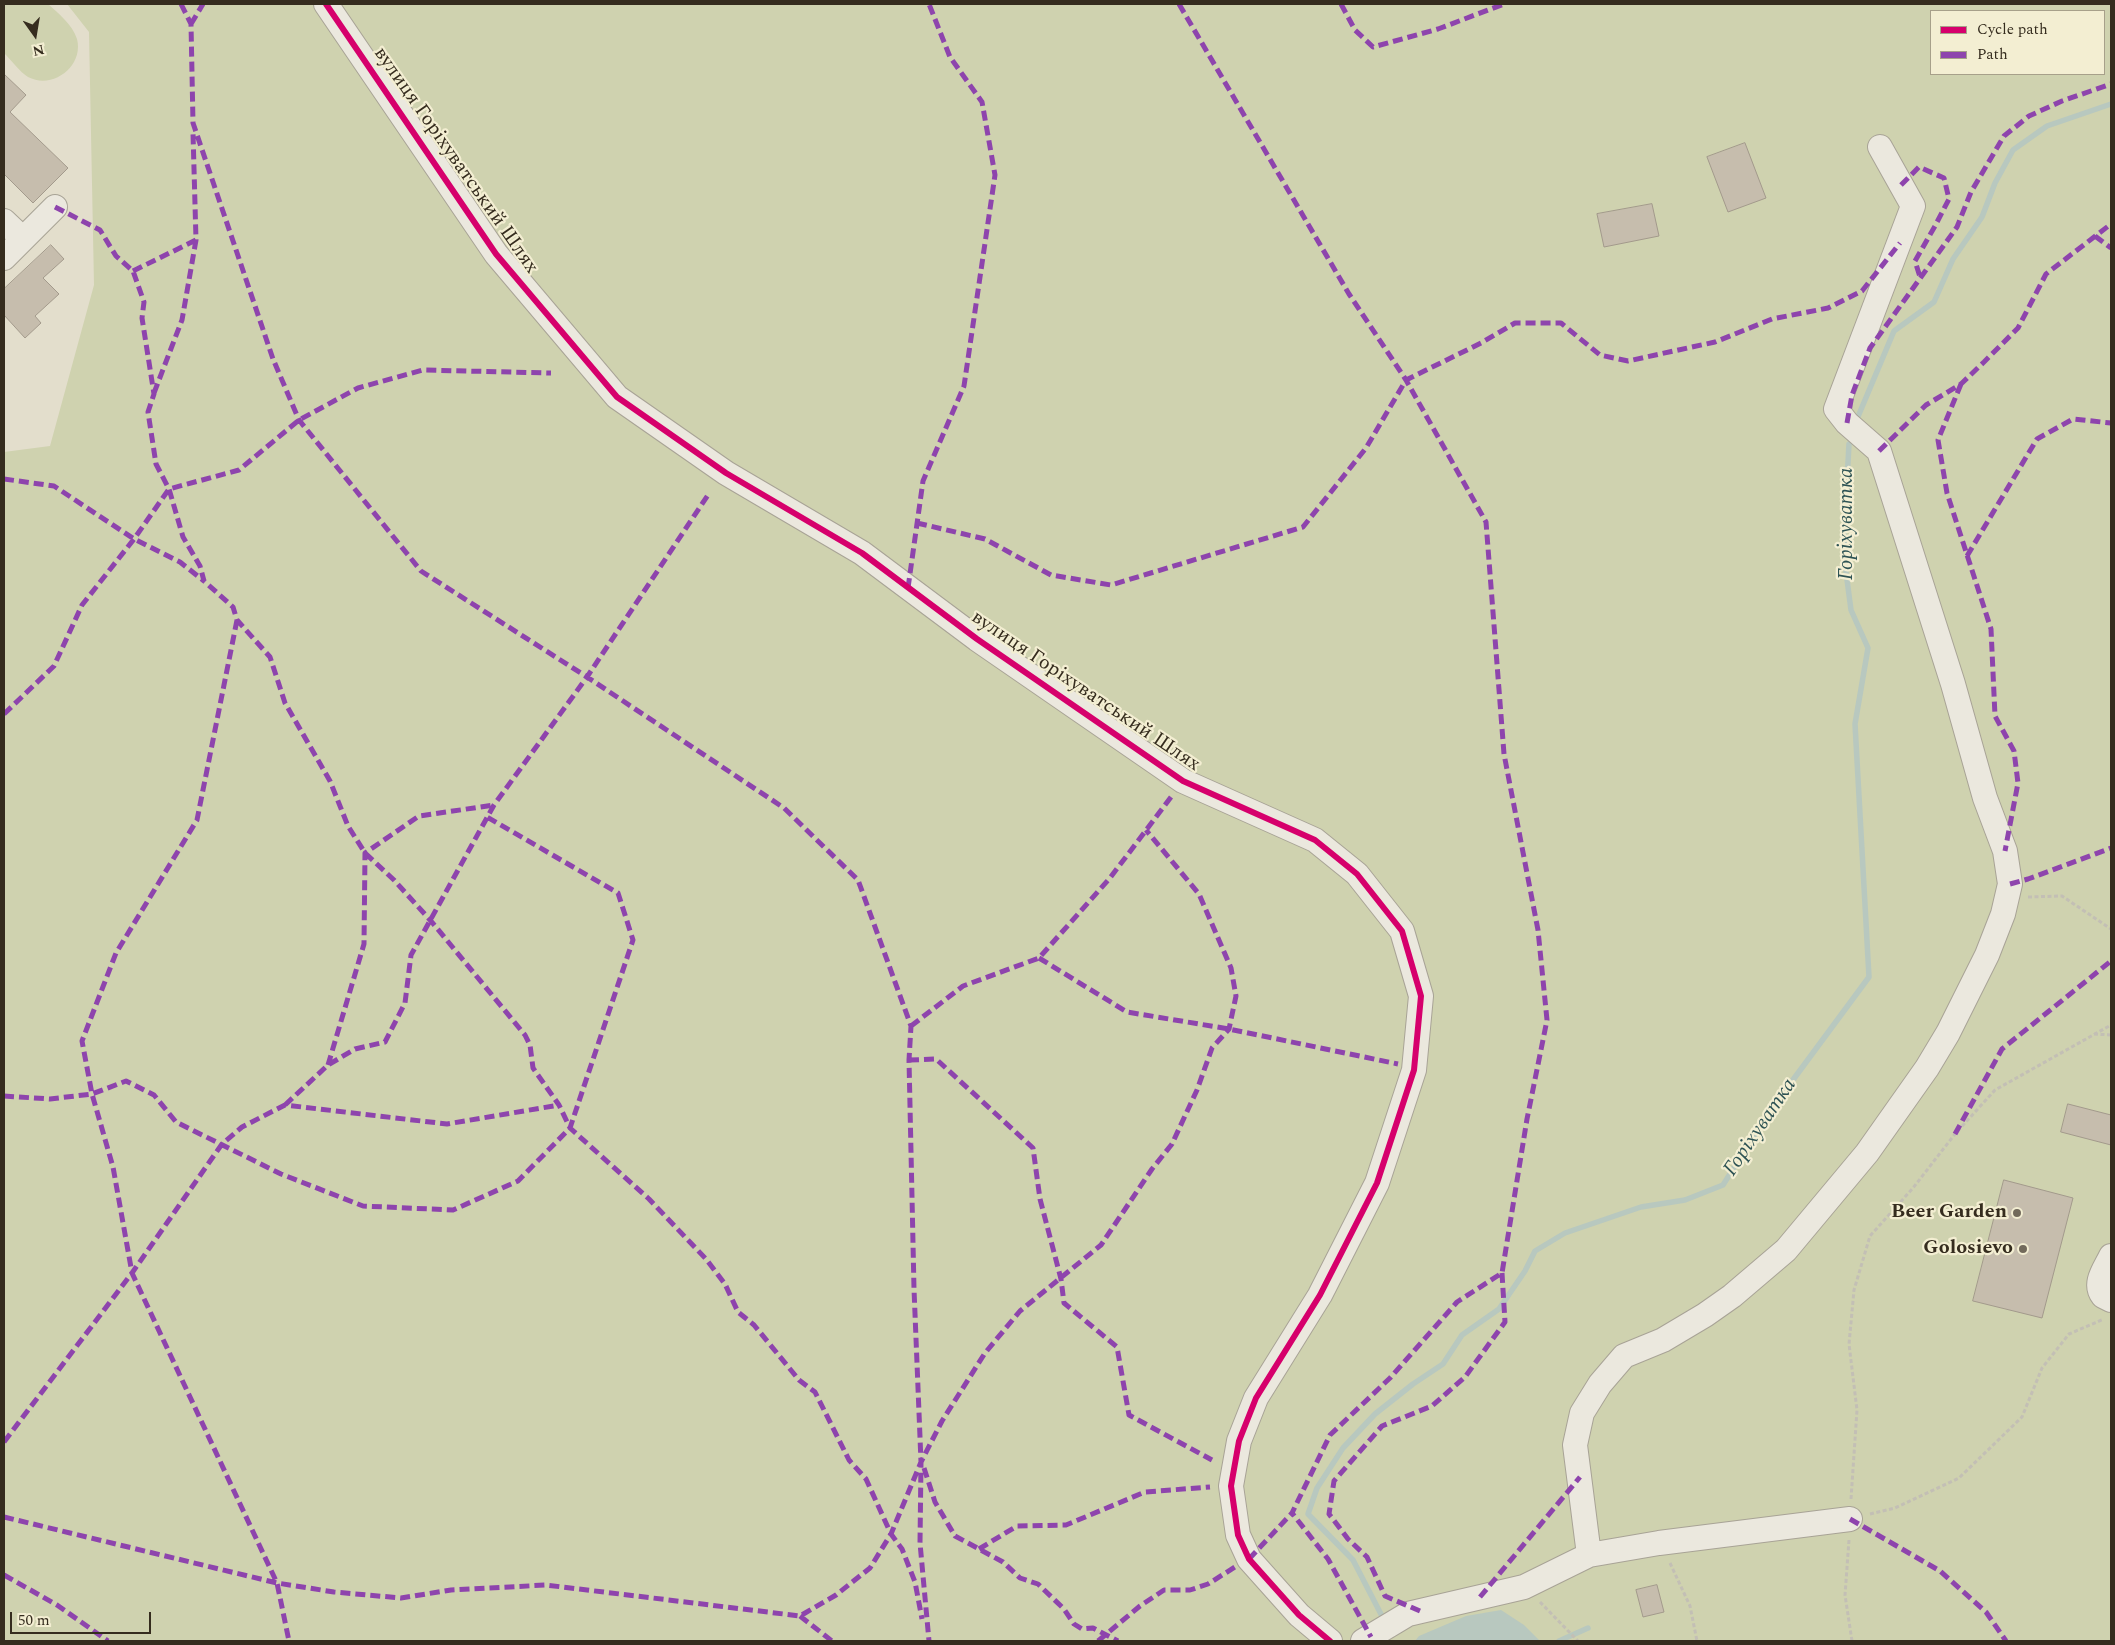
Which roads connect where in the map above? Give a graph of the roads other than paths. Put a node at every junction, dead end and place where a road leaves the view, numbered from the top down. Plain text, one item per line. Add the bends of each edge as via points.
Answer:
1 (326, 4) edge
2 (1880, 147) dead end
3 (55, 208) dead end
4 (4, 221) edge
5 (22, 238) junction
6 (4, 258) edge
7 (2111, 1256) edge
8 (2111, 1300) edge
9 (1850, 1519) road end
10 (1589, 1555) junction
11 (1330, 1641) edge
12 (1363, 1641) edge

1 - 11 street, вулиця Горіхуватський Шлях via 496,254 617,397 726,473 862,553 977,639 1183,781 1315,840 1357,874 1402,931 1421,996 1414,1070 1376,1183 1320,1295 1256,1398 1239,1441 1231,1486 1238,1535 1249,1559 1299,1615
2 - 10 street via 1914,206 1836,409 1879,451 1954,684 1985,798 2005,851 2010,884 2003,914 1987,955 1948,1032 1927,1068 1867,1153 1786,1250 1732,1296 1705,1314 1663,1340 1624,1356 1600,1384 1582,1413 1575,1445
3 - 5 street
4 - 5 street
5 - 6 street
7 - 8 street via 2098,1286 2103,1296
9 - 10 street
10 - 12 street via 1524,1587 1408,1614

